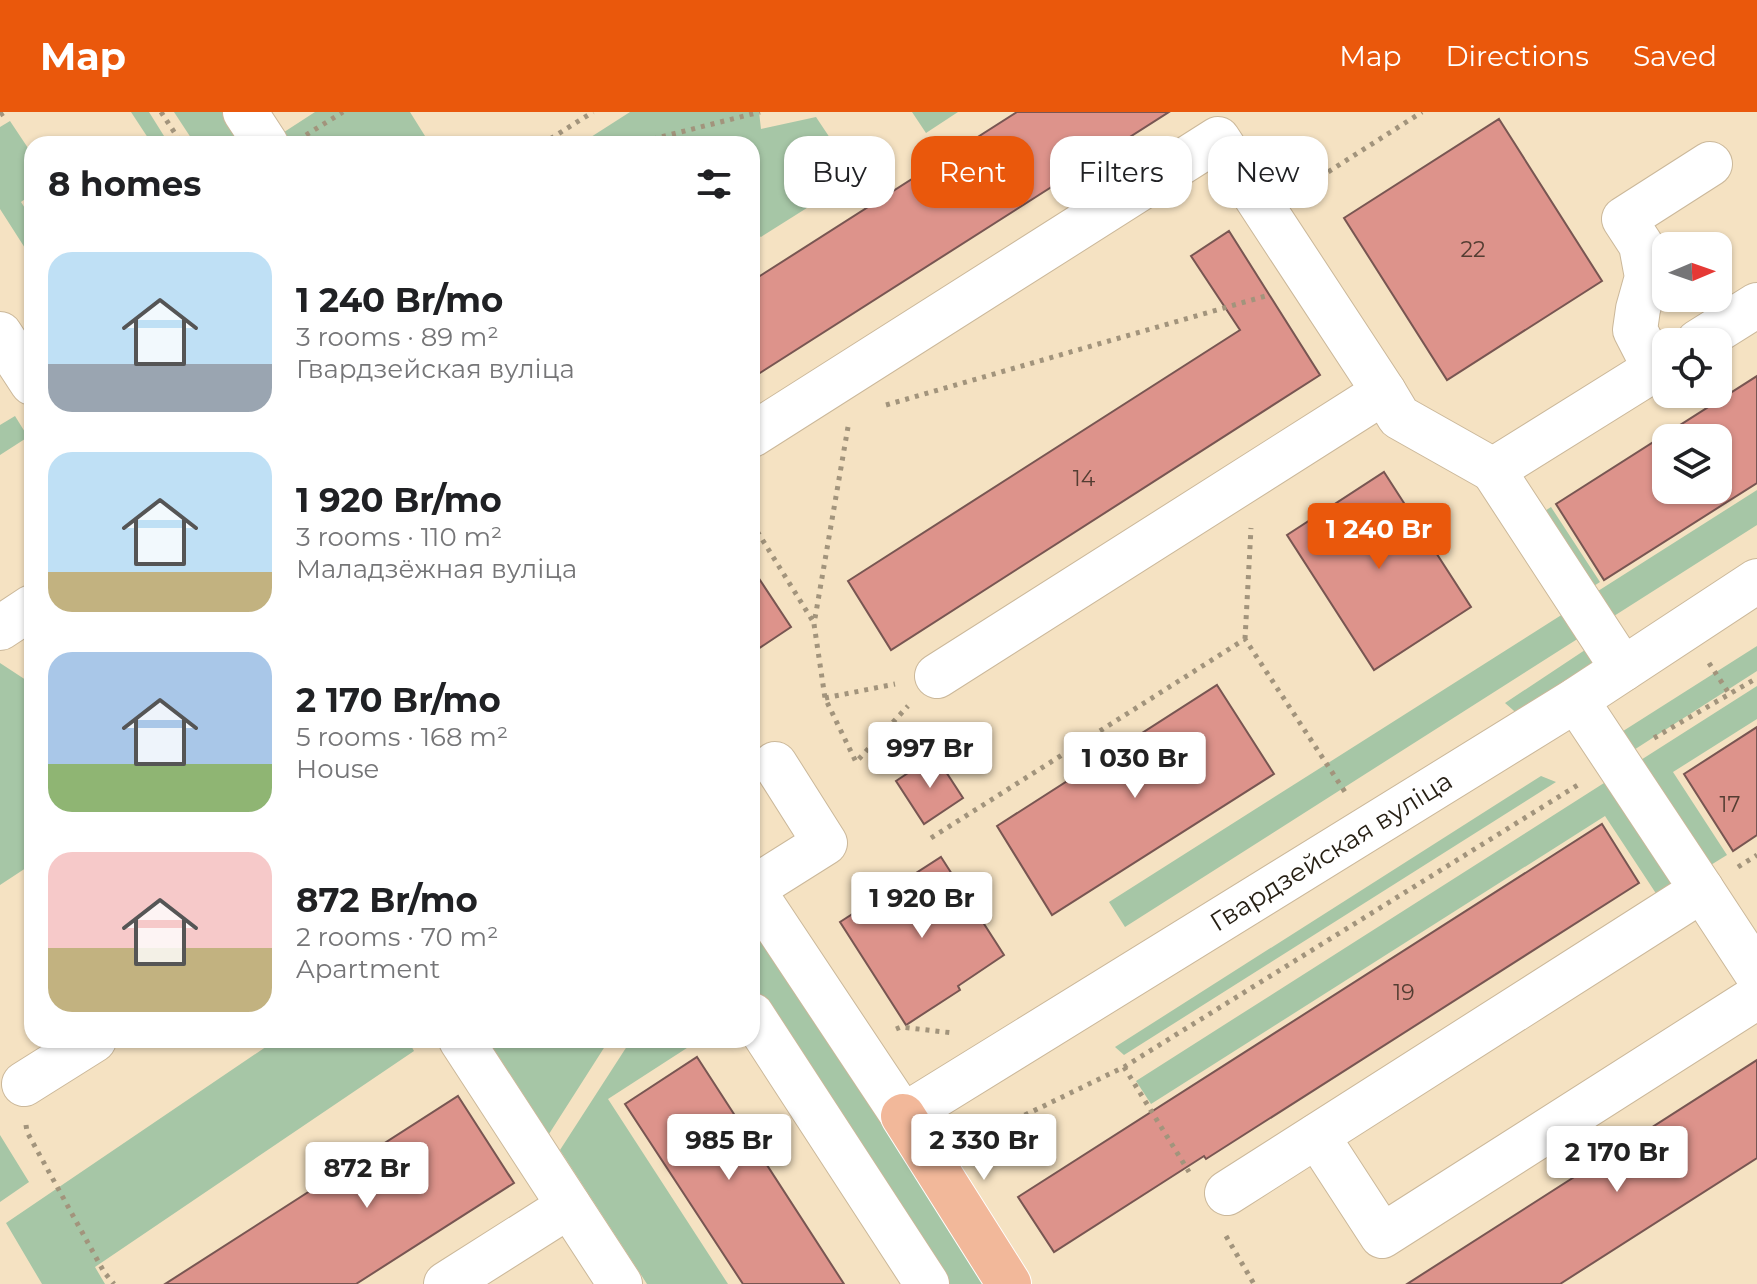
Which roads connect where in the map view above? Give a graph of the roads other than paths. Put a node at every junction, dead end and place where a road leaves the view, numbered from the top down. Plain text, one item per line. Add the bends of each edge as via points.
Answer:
1 (1710, 164) dead end
2 (1757, 305) edge
3 (1720, 328) edge
4 (0, 334) edge
5 (1652, 354) edge
6 (1652, 370) edge
7 (24, 371) edge
8 (1384, 392) junction
9 (760, 430) edge
10 (1493, 470) junction
11 (1757, 581) edge
12 (24, 612) edge
13 (0, 628) edge
14 (1623, 669) junction
15 (937, 676) road end
16 (1576, 700) junction
17 (775, 764) dead end
18 (760, 884) edge
19 (1702, 890) junction
20 (760, 901) edge
21 (1757, 974) edge
22 (1757, 997) edge
23 (760, 1027) edge
24 (81, 1048) edge
25 (466, 1048) edge
26 (24, 1084) road end
27 (903, 1116) junction
28 (1317, 1136) junction
29 (1227, 1193) dead end
30 (569, 1206) junction
31 (446, 1284) edge
32 (620, 1284) edge
33 (927, 1284) edge
34 (1009, 1284) edge

1 - 5 street via 1624,219 1641,245 1647,277 1635,330
2 - 3 street
4 - 7 street
6 - 10 street
8 - 9 street via 1218,139
8 - 10 street via 1399,417
8 - 15 street
10 - 14 street
11 - 14 street, Гвардзейская вуліца
12 - 13 street
14 - 16 street, Гвардзейская вуліца
16 - 19 street
16 - 27 street, Гвардзейская вуліца
17 - 18 street via 825,843
19 - 21 street
19 - 28 street
20 - 27 street
22 - 28 street via 1382,1236
23 - 33 street
24 - 26 street
25 - 30 street
27 - 34 main road
28 - 29 street
30 - 31 street
30 - 32 street

